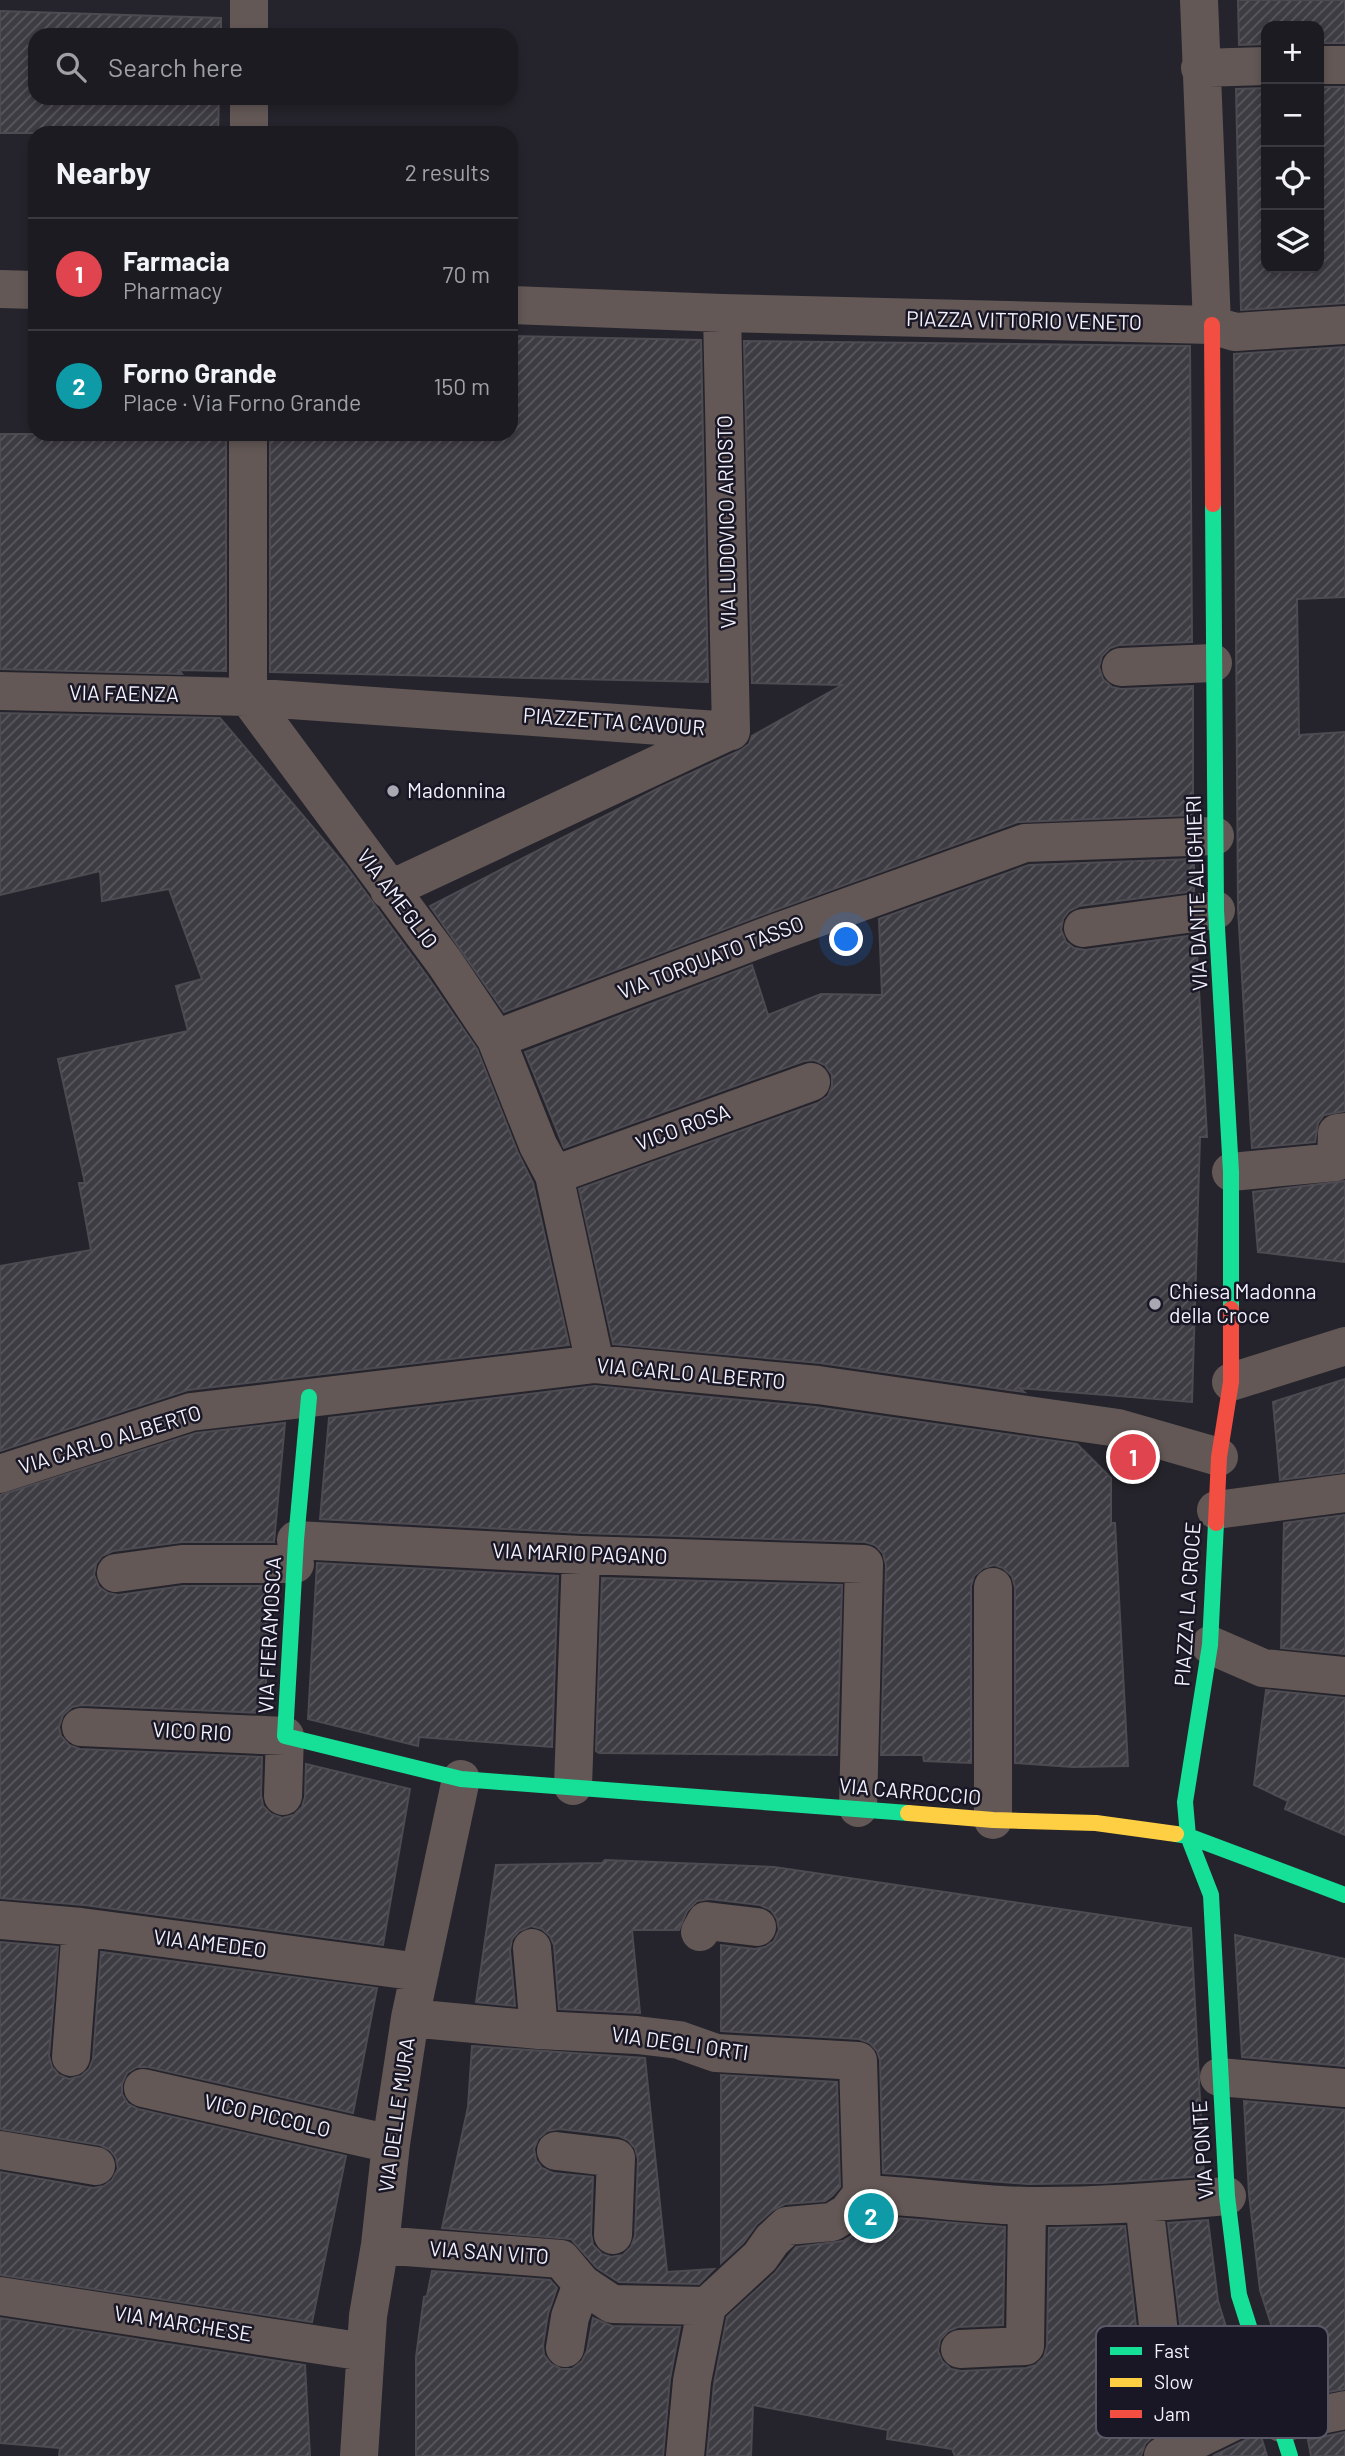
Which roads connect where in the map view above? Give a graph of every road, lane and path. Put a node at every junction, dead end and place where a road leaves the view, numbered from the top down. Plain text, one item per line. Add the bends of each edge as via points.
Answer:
1 (249, 0) edge
2 (1199, 0) edge
3 (249, 28) edge
4 (1324, 65) edge
5 (1345, 65) edge
6 (1261, 66) edge
7 (1200, 68) junction
8 (249, 105) edge
9 (249, 126) edge
10 (0, 289) edge
11 (28, 290) edge
12 (518, 305) edge
13 (722, 313) junction
14 (1212, 325) junction
15 (1345, 325) edge
16 (248, 441) edge
17 (1213, 663) junction
18 (1121, 667) dead end
19 (0, 691) edge
20 (248, 697) junction
21 (731, 731) junction
22 (1215, 836) junction
23 (389, 890) junction
24 (1216, 910) junction
25 (1083, 928) dead end
26 (496, 1039) junction
27 (811, 1082) dead end
28 (1341, 1132) edge
29 (1231, 1172) junction
30 (554, 1175) junction
31 (1345, 1346) edge
32 (595, 1364) junction
33 (1231, 1382) junction
34 (309, 1397) junction
35 (1219, 1457) junction
36 (0, 1474) edge
37 (1345, 1493) edge
38 (1216, 1510) junction
39 (296, 1552) junction
40 (581, 1555) junction
41 (116, 1573) dead end
42 (993, 1587) dead end
43 (1210, 1645) junction
44 (1345, 1676) edge
45 (81, 1727) dead end
46 (285, 1736) junction
47 (461, 1779) junction
48 (573, 1786) junction
49 (283, 1796) dead end
50 (858, 1808) junction
51 (993, 1820) junction
52 (1188, 1836) junction
53 (1345, 1895) edge
54 (0, 1920) edge
55 (81, 1927) junction
56 (757, 1927) dead end
57 (700, 1932) dead end
58 (532, 1948) dead end
59 (420, 1972) junction
60 (410, 2018) junction
61 (540, 2030) junction
62 (71, 2057) dead end
63 (1219, 2077) junction
64 (143, 2088) dead end
65 (1345, 2088) edge
66 (391, 2144) junction
67 (0, 2150) edge
68 (556, 2151) dead end
69 (96, 2165) dead end
70 (862, 2194) junction
71 (1227, 2196) junction
72 (1144, 2203) junction
73 (1027, 2206) junction
74 (613, 2235) dead end
75 (380, 2245) junction
76 (582, 2284) junction
77 (0, 2296) edge
78 (707, 2306) junction
79 (1158, 2326) edge
80 (1249, 2326) edge
81 (565, 2348) dead end
82 (960, 2349) dead end
83 (365, 2352) junction
84 (1345, 2410) edge
85 (1328, 2415) edge
86 (1237, 2438) edge
87 (359, 2456) edge
88 (685, 2456) edge
89 (1163, 2456) edge

1 - 3 street
2 - 7 street
4 - 5 street
6 - 7 street
7 - 14 street
8 - 9 street
10 - 11 street
12 - 13 street, PIAZZA VITTORIO VENETO
13 - 14 street, PIAZZA VITTORIO VENETO
13 - 21 street, VIA LUDOVICO ARIOSTO
14 - 15 street, PIAZZA VITTORIO VENETO via 1235,332
14 - 17 street, VIA DANTE ALIGHIERI
16 - 20 street
17 - 18 street
17 - 22 street, VIA DANTE ALIGHIERI
19 - 20 street, VIA FAENZA
20 - 21 street, PIAZZETTA CAVOUR
20 - 23 street, VIA AMEGLIO
21 - 23 street, PIAZZETTA CAVOUR
22 - 24 street, VIA DANTE ALIGHIERI
22 - 26 street, VIA TORQUATO TASSO via 1025,843
23 - 26 street, VIA AMEGLIO
24 - 25 street
24 - 29 street, VIA DANTE ALIGHIERI
26 - 30 street, VIA AMEGLIO
27 - 30 street, VICO ROSA
28 - 29 street via 1336,1162
29 - 33 street, VIA DANTE ALIGHIERI
30 - 32 street, VIA AMEGLIO
31 - 33 street
32 - 34 street, VIA CARLO ALBERTO
32 - 35 street, VIA CARLO ALBERTO via 818,1385 1118,1428
33 - 35 street, VIA DANTE ALIGHIERI
34 - 36 street, VIA CARLO ALBERTO via 191,1412
34 - 39 street, VIA FIERAMOSCA
35 - 38 street, PIAZZA LA CROCE
37 - 38 street
38 - 43 street, PIAZZA LA CROCE
39 - 40 street, VIA MARIO PAGANO
39 - 41 street, VIA MARIO PAGANO
39 - 46 street, VIA FIERAMOSCA
40 - 48 street
40 - 50 street, VIA MARIO PAGANO via 864,1564
42 - 51 street
43 - 44 street via 1263,1668
43 - 52 street, PIAZZA LA CROCE via 1185,1802
45 - 46 street, VICO RIO
46 - 47 street, VIA FIERAMOSCA
46 - 49 street
47 - 48 street, VIA CARROCCIO
47 - 59 street, VIA DELLE MURA
48 - 50 street, VIA CARROCCIO
50 - 51 street, VIA CARROCCIO
51 - 52 street, VIA CARROCCIO via 1096,1823
52 - 53 street, VIA CARROCCIO
52 - 63 street, VIA PONTE via 1211,1895
54 - 55 street, VIA AMEDEO
55 - 59 street, VIA AMEDEO
55 - 62 street
56 - 57 street via 706,1921
58 - 61 street
59 - 60 street, VIA DELLE MURA
60 - 61 street, VIA DEGLI ORTI
60 - 66 street, VIA DELLE MURA
61 - 70 street, VIA DEGLI ORTI via 679,2040 716,2053 858,2061
63 - 65 street
63 - 71 street, VIA PONTE
64 - 66 street, VICO PICCOLO
66 - 75 street, VIA DELLE MURA
67 - 69 street
68 - 74 street via 616,2158
70 - 73 street
70 - 78 street via 847,2213 832,2222 787,2226
71 - 72 street
71 - 80 street, VIA PONTE via 1239,2295
72 - 73 street
72 - 79 street
73 - 82 street via 1025,2346
75 - 76 street, VIA SAN VITO via 561,2259
75 - 83 street, VIA DELLE MURA
76 - 78 street, VIA SAN VITO via 612,2304
76 - 81 street
77 - 83 street, VIA MARCHESE
78 - 88 street via 692,2381
83 - 87 street, VIA DELLE MURA
84 - 85 street
86 - 89 street

